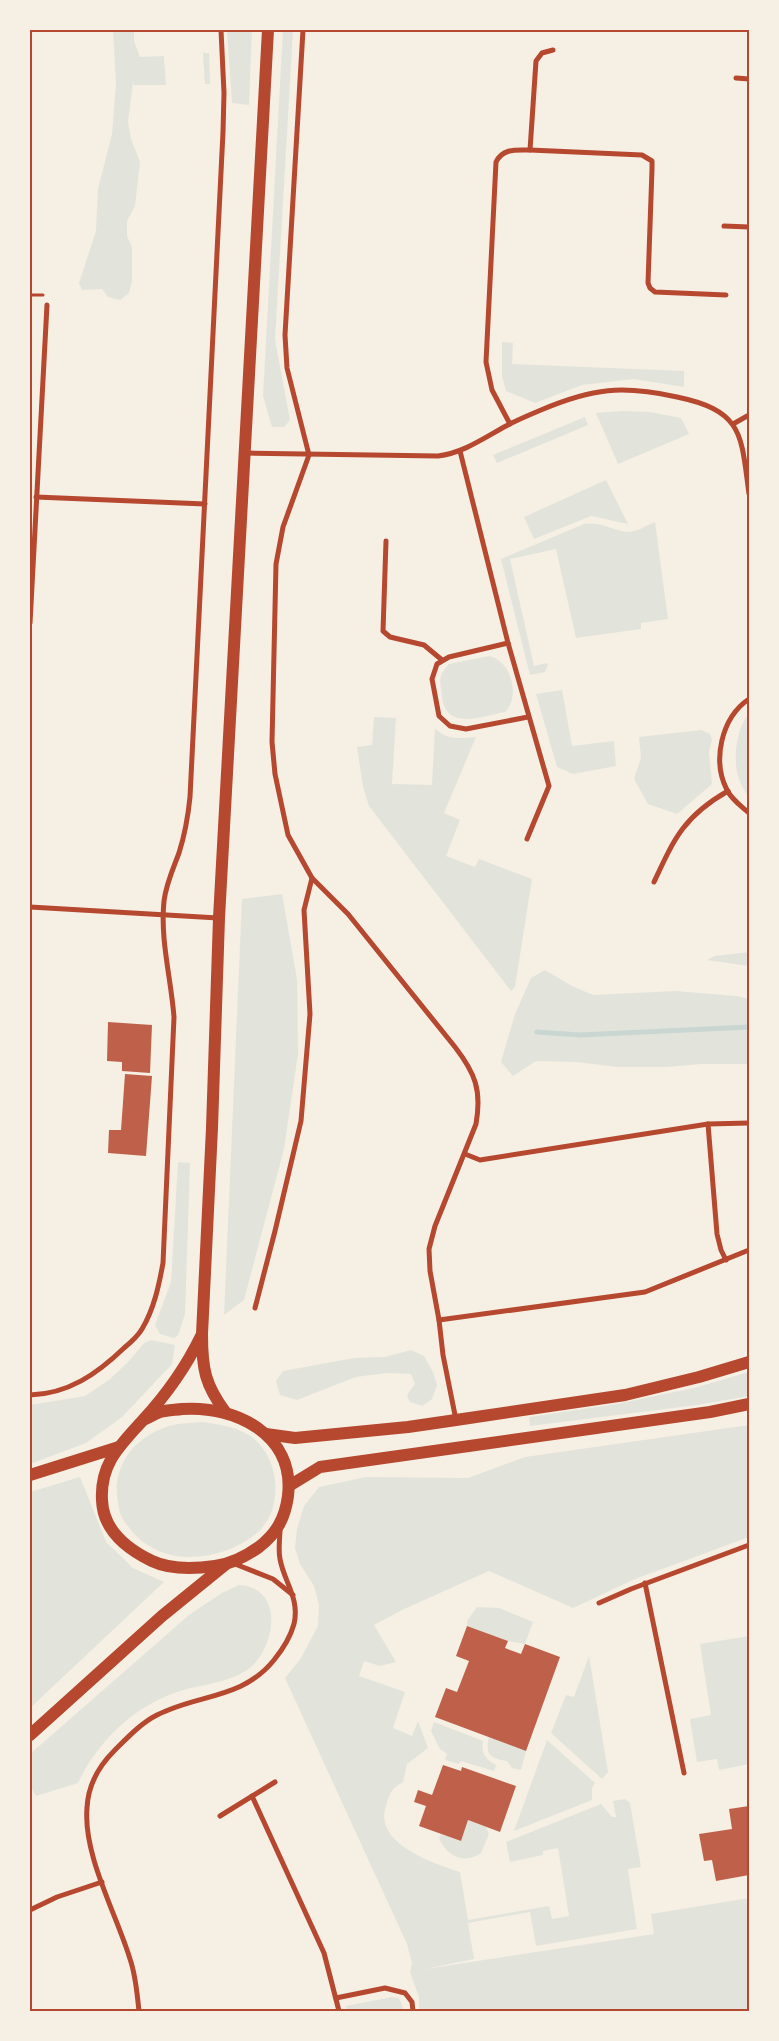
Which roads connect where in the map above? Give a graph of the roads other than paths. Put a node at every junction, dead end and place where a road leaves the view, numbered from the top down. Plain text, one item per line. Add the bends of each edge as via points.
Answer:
1 (221, 30) edge
2 (268, 30) edge
3 (302, 30) edge
4 (553, 50) dead end
5 (736, 78) dead end
6 (749, 79) edge
7 (530, 150) junction
8 (724, 226) dead end
9 (749, 227) edge
10 (726, 296) dead end
11 (46, 305) dead end
12 (749, 415) edge
13 (510, 424) junction
14 (733, 424) junction
15 (460, 451) junction
16 (244, 454) junction
17 (309, 455) junction
18 (749, 494) edge
19 (36, 496) junction
20 (205, 504) junction
21 (386, 541) dead end
22 (30, 623) edge
23 (508, 643) junction
24 (442, 660) junction
25 (749, 699) edge
26 (528, 718) junction
27 (728, 791) junction
28 (749, 813) edge
29 (527, 839) dead end
30 (312, 878) junction
31 (654, 882) dead end
32 (30, 907) edge
33 (163, 914) junction
34 (219, 918) junction
35 (749, 1123) edge
36 (708, 1124) junction
37 (465, 1154) junction
38 (749, 1250) edge
39 (726, 1260) junction
40 (254, 1308) dead end
41 (439, 1320) junction
42 (202, 1334) junction
43 (749, 1362) edge
44 (30, 1395) edge
45 (749, 1404) edge
46 (226, 1413) junction
47 (143, 1420) junction
48 (456, 1420) junction
49 (266, 1434) junction
50 (118, 1447) junction
51 (30, 1475) edge
52 (289, 1486) junction
53 (280, 1526) junction
54 (749, 1545) edge
55 (228, 1564) junction
56 (645, 1584) junction
57 (294, 1595) junction
58 (599, 1603) dead end
59 (30, 1735) edge
60 (684, 1773) dead end
61 (275, 1782) dead end
62 (252, 1796) junction
63 (220, 1816) dead end
64 (102, 1882) junction
65 (30, 1910) edge
66 (336, 1998) junction
67 (139, 2011) edge
68 (339, 2011) edge
69 (413, 2011) edge

1 - 20 street via 223,132
2 - 16 main road
3 - 17 street via 285,335 287,368
4 - 7 street via 542,53 536,62
5 - 6 street
7 - 10 street via 647,157 652,161 650,288 655,292
7 - 13 street via 504,152 496,162 486,362 492,390
8 - 9 street
11 - 19 street
12 - 14 street
13 - 14 street via 570,398 593,391 618,389 644,390 689,399 722,413
13 - 15 street
14 - 18 street via 742,442
15 - 17 street via 438,456
15 - 23 street
16 - 17 street
16 - 34 main road
17 - 30 street via 282,527 276,564 272,712 275,774 288,835
19 - 20 street
19 - 22 street
20 - 33 street via 188,820 166,886
21 - 24 street via 383,631 390,637 424,645
23 - 24 street
23 - 26 street
24 - 26 street via 437,664 432,679 439,716 450,726 466,729
25 - 27 street via 737,710 722,736 721,767
26 - 29 street via 548,786
27 - 28 street
27 - 31 street via 711,801 682,827
30 - 37 street via 348,914 470,1067 477,1087 478,1110
30 - 40 street via 304,910 310,1014 301,1121 276,1231
32 - 33 street
33 - 34 street
33 - 44 street via 163,938 174,1017 164,1263 160,1284 142,1331 108,1364 69,1388
34 - 42 main road
35 - 36 street
36 - 37 street via 480,1160
36 - 39 street via 717,1234
37 - 41 street via 435,1226 429,1249
38 - 39 street
39 - 41 street via 645,1292
41 - 48 street
42 - 46 main road via 202,1362 207,1382 212,1395
42 - 47 main road via 180,1374
43 - 48 main road via 625,1395
45 - 52 main road via 700,1414 320,1467
46 - 47 main road via 201,1408 176,1410 160,1412
46 - 49 main road via 248,1421
47 - 50 main road
48 - 49 main road via 295,1438
49 - 52 main road via 280,1451
50 - 51 main road
50 - 55 main road via 105,1469 102,1510 120,1540 135,1552 173,1568
52 - 53 main road via 286,1513
53 - 55 main road via 248,1555
53 - 57 street via 280,1559
54 - 56 street
55 - 57 street via 273,1579
55 - 59 main road via 162,1616
56 - 58 street
56 - 60 street
57 - 64 street via 296,1613 292,1631 264,1672 244,1686 156,1715 107,1758 91,1788 86,1821
61 - 62 street
62 - 63 street
62 - 66 street via 324,1953
64 - 65 street via 57,1896
64 - 67 street via 131,1960
66 - 68 street
66 - 69 street via 385,1988 405,1993 412,2002

